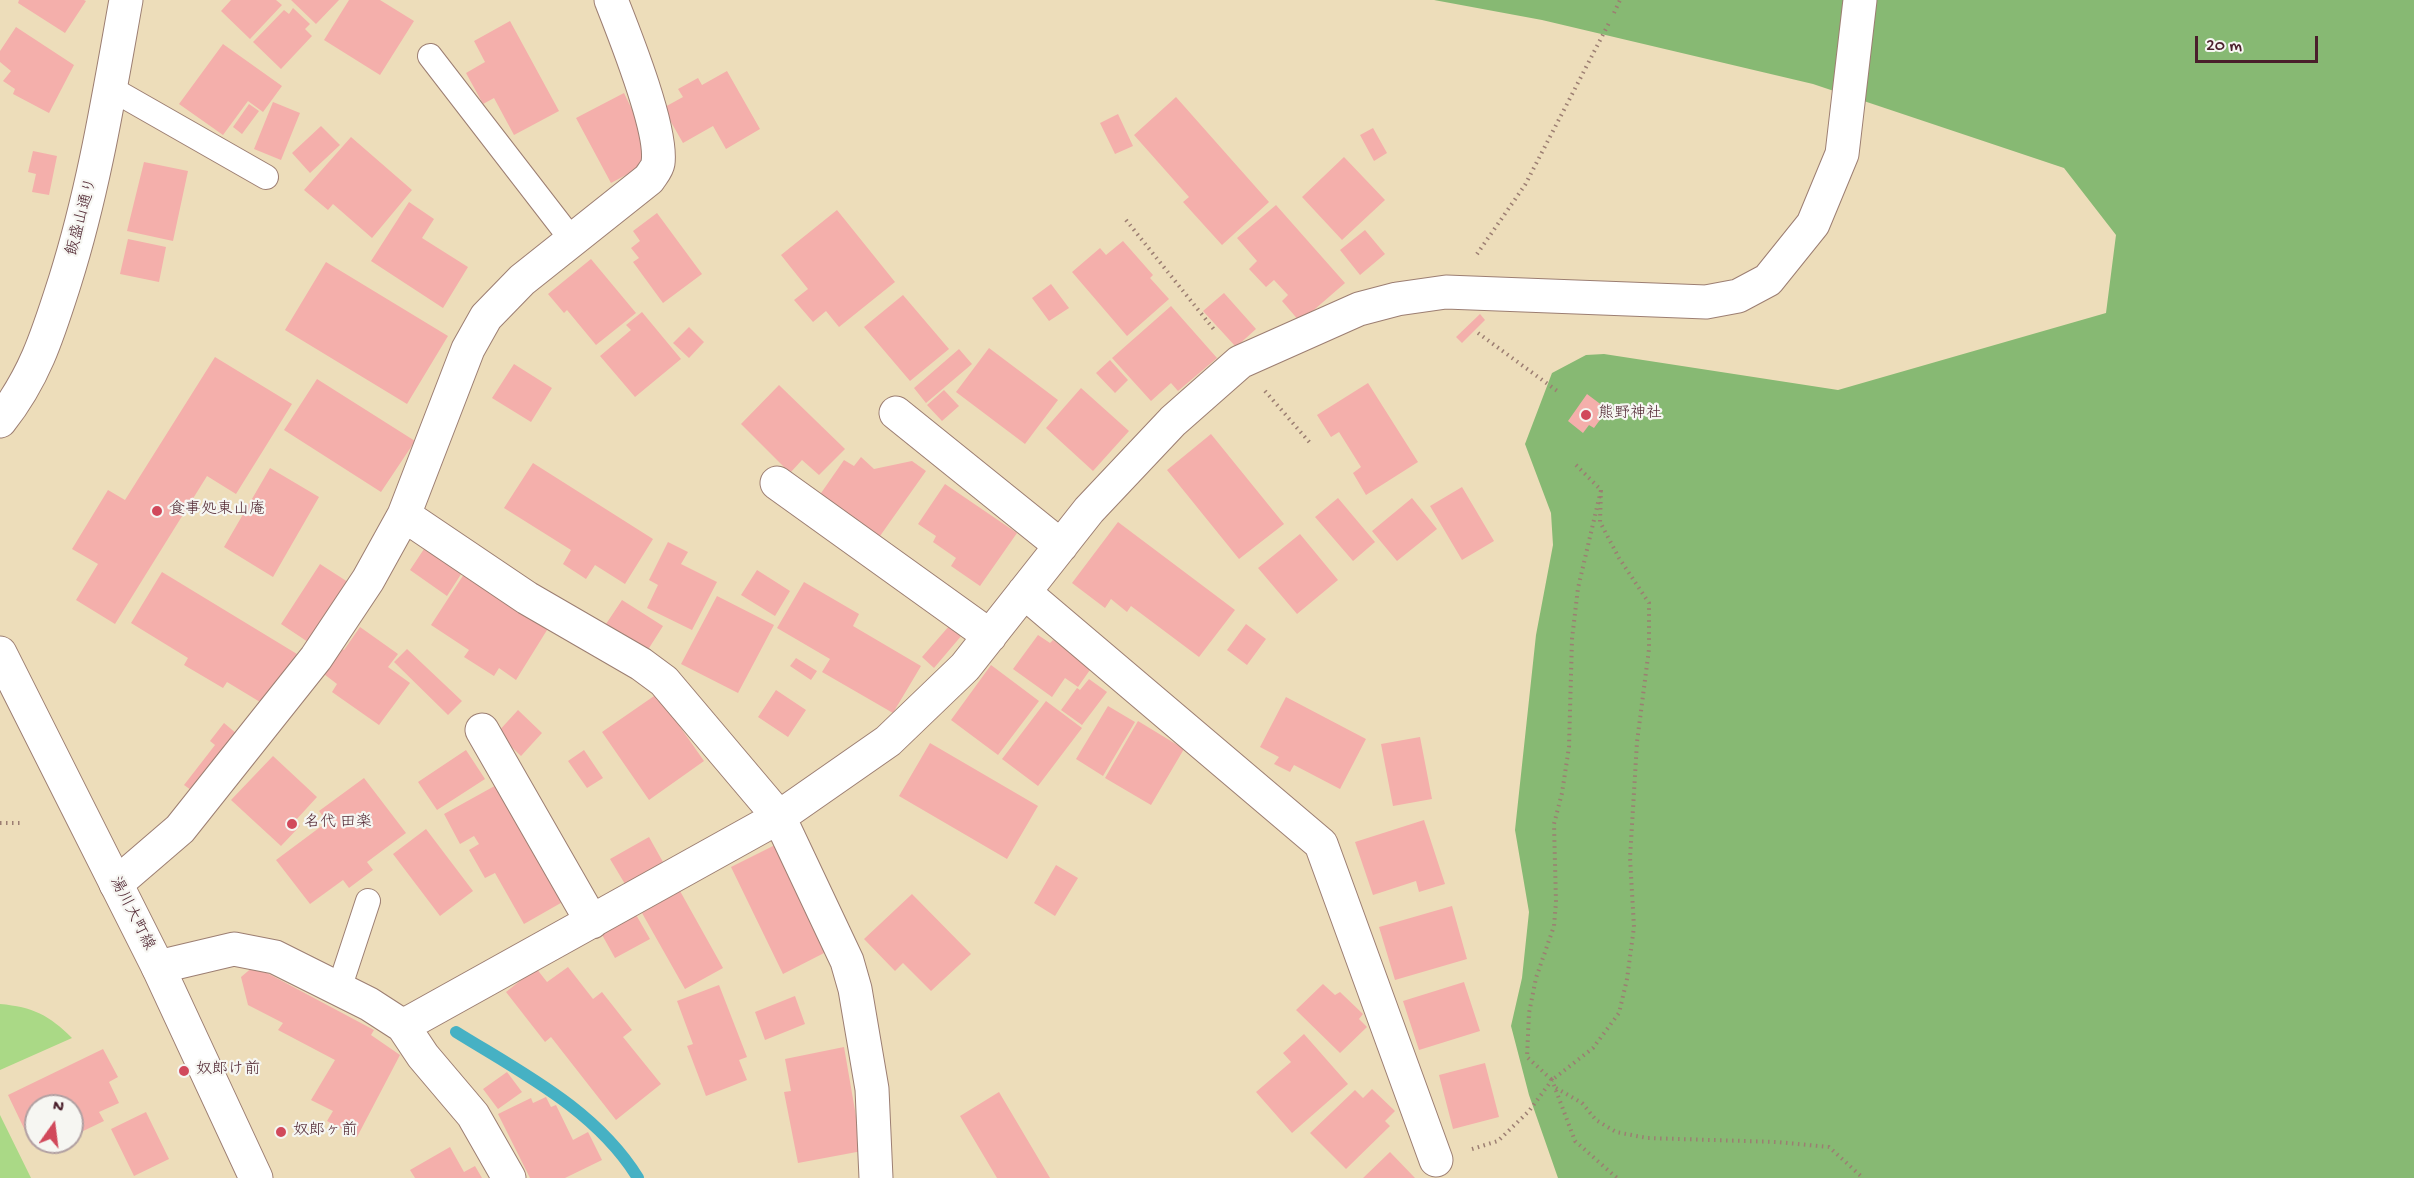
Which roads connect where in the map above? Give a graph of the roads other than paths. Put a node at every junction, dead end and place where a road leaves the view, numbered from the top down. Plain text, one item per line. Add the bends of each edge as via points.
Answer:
1 (126, 0) edge
2 (611, 0) edge
3 (1860, 0) edge
4 (430, 57) dead end
5 (110, 88) junction
6 (266, 177) dead end
7 (572, 240) junction
8 (896, 413) dead end
9 (0, 421) edge
10 (777, 483) dead end
11 (404, 515) junction
12 (1060, 546) junction
13 (1024, 592) junction
14 (990, 636) junction
15 (0, 653) edge
16 (482, 730) dead end
17 (779, 817) junction
18 (116, 884) junction
19 (368, 901) dead end
20 (592, 922) junction
21 (158, 967) junction
22 (339, 989) junction
23 (403, 1026) junction
24 (1436, 1160) road end
25 (256, 1178) edge
26 (509, 1178) edge
27 (876, 1178) edge

1 - 5 street, 飯盛山通り
2 - 7 street via 637,69 657,144 658,165 649,179
3 - 12 street via 1842,154 1813,224 1768,280 1738,296 1706,302 1446,292 1359,309 1240,362 1173,421
4 - 7 lane
5 - 6 lane
5 - 9 street, 飯盛山通り via 91,192 50,329 27,383
7 - 11 street via 522,280 486,317 468,349
8 - 12 street
10 - 14 street
11 - 17 street via 527,598 664,681
11 - 18 street via 368,580 316,658 253,740 180,829
12 - 13 street
13 - 14 street
13 - 24 street via 1321,844
14 - 17 street via 965,667 888,741
15 - 18 street, 湯川大町線
16 - 20 street
17 - 20 street
17 - 27 street via 847,961 855,989 872,1089
18 - 21 street, 湯川大町線
19 - 22 lane
20 - 23 street
21 - 22 street via 234,949 276,957
21 - 25 street, 湯川大町線
22 - 23 street
23 - 26 street via 473,1115

